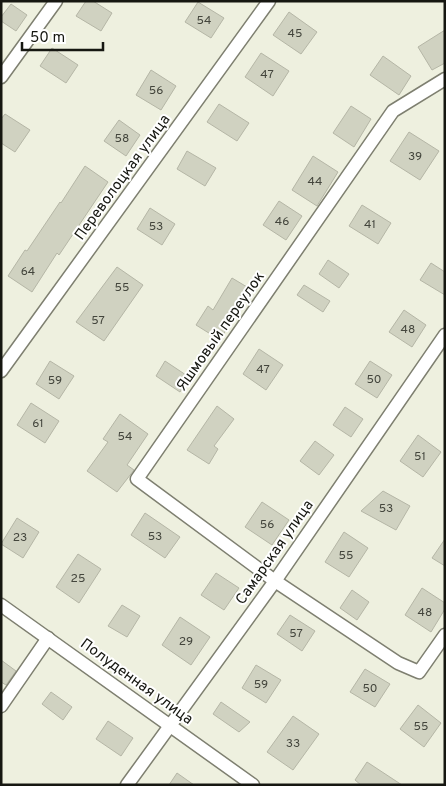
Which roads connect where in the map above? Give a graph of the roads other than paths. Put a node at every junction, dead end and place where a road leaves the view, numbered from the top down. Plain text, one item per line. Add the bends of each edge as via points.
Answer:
1 (56, 1) edge
2 (269, 1) edge
3 (1, 77) edge
4 (445, 79) edge
5 (445, 335) edge
6 (1, 372) edge
7 (275, 581) junction
8 (1, 605) edge
9 (445, 635) edge
10 (48, 638) junction
11 (1, 706) edge
12 (170, 725) junction
13 (127, 785) edge
14 (253, 785) edge

1 - 3 street
2 - 6 street, Переволоцкая улица
4 - 7 street, Яшмовый переулок via 392,111 136,479
5 - 7 street, Самарская улица
7 - 9 street via 398,663 419,672
7 - 12 street, Самарская улица
8 - 10 street, Полуденная улица
10 - 11 street
10 - 12 street, Полуденная улица
12 - 13 street, Самарская улица
12 - 14 street, Полуденная улица

